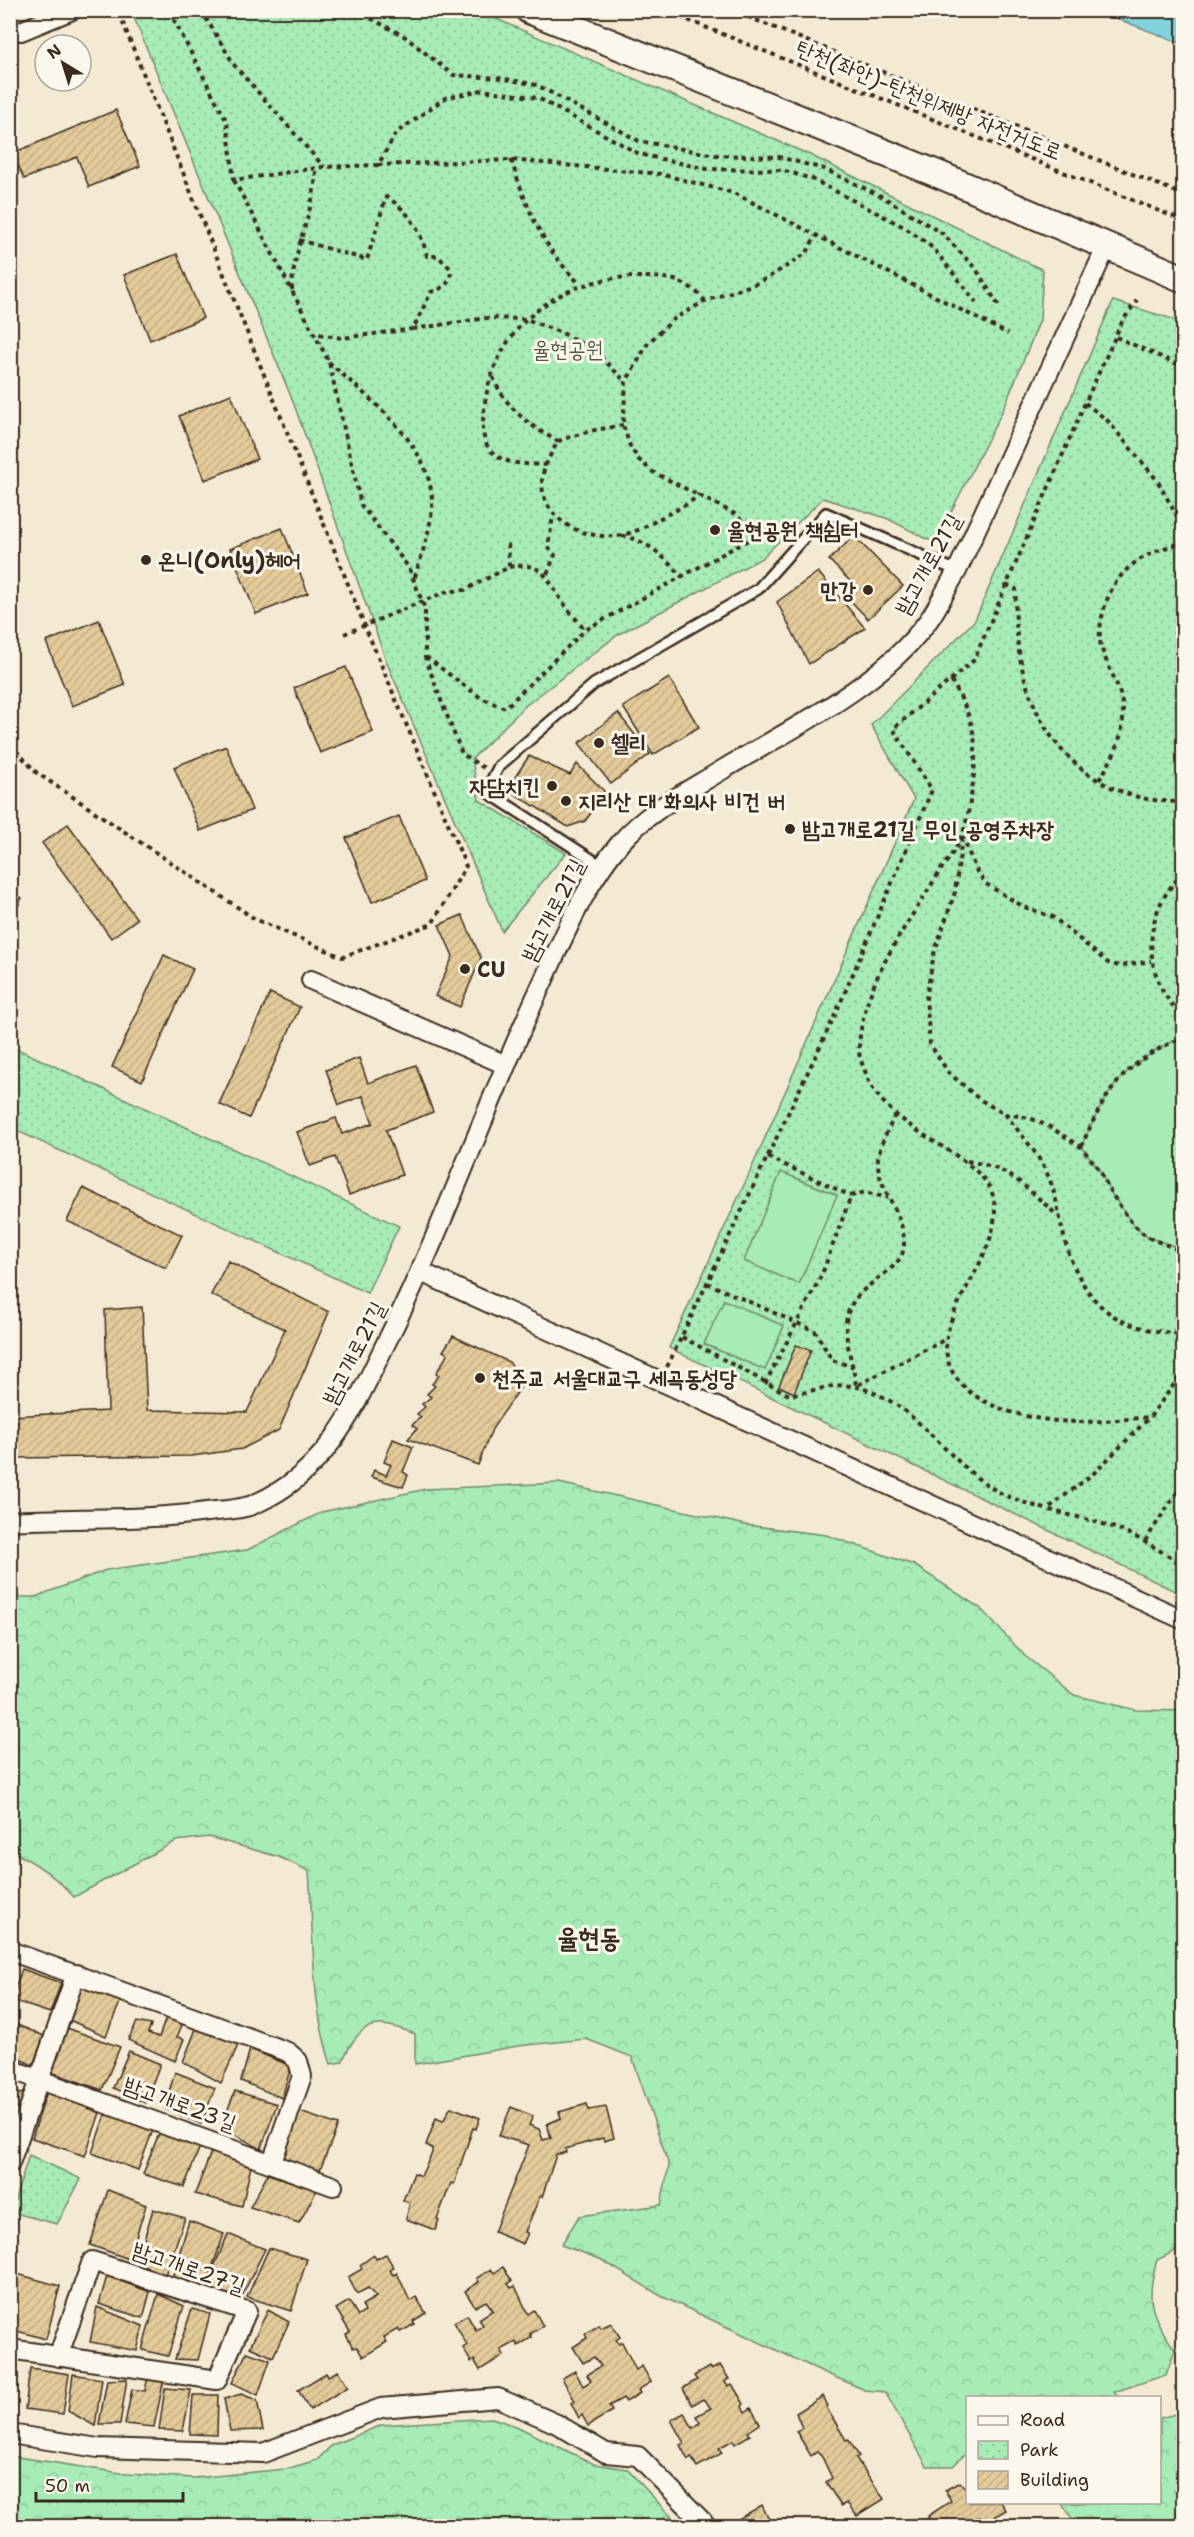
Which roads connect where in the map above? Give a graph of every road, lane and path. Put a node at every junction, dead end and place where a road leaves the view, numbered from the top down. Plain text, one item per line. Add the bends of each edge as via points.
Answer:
1 (72, 10) edge
2 (124, 10) edge
3 (173, 10) edge
4 (201, 10) edge
5 (355, 10) edge
6 (530, 10) edge
7 (663, 10) edge
8 (731, 10) edge
9 (21, 31) dead end
10 (511, 160) junction
11 (378, 165) junction
12 (324, 167) junction
13 (316, 168) junction
14 (234, 180) junction
15 (1184, 195) edge
16 (1184, 220) edge
17 (815, 236) junction
18 (299, 240) junction
19 (1106, 248) junction
20 (1184, 279) edge
21 (580, 284) junction
22 (292, 291) junction
23 (1137, 300) dead end
24 (705, 301) junction
25 (976, 302) dead end
26 (1000, 309) dead end
27 (526, 319) junction
28 (412, 329) junction
29 (314, 333) junction
30 (1008, 334) dead end
31 (1116, 337) junction
32 (329, 362) junction
33 (1184, 367) edge
34 (492, 376) junction
35 (626, 382) junction
36 (1085, 403) junction
37 (623, 425) junction
38 (558, 441) junction
39 (546, 465) junction
40 (699, 494) junction
41 (554, 516) junction
42 (1184, 529) edge
43 (619, 536) junction
44 (508, 541) dead end
45 (1184, 542) edge
46 (509, 567) junction
47 (957, 571) junction
48 (547, 574) junction
49 (682, 577) junction
50 (414, 580) junction
51 (1006, 585) junction
52 (422, 602) junction
53 (364, 624) junction
54 (585, 630) junction
55 (344, 634) dead end
56 (425, 657) junction
57 (951, 680) junction
58 (10, 744) edge
59 (495, 775) junction
60 (1099, 780) junction
61 (1184, 802) edge
62 (962, 836) junction
63 (602, 866) junction
64 (1184, 873) edge
65 (1151, 961) junction
66 (311, 980) dead end
67 (1184, 1017) edge
68 (1184, 1036) edge
69 (506, 1065) junction
70 (1005, 1114) junction
71 (895, 1115) junction
72 (1081, 1147) junction
73 (768, 1157) junction
74 (963, 1160) junction
75 (851, 1196) junction
76 (889, 1198) junction
77 (1059, 1216) junction
78 (1184, 1252) edge
79 (421, 1272) junction
80 (707, 1283) junction
81 (798, 1323) junction
82 (1184, 1334) edge
83 (682, 1337) junction
84 (946, 1339) junction
85 (854, 1367) junction
86 (1184, 1371) edge
87 (661, 1382) junction
88 (765, 1384) junction
89 (856, 1386) junction
90 (1150, 1417) junction
91 (1184, 1482) edge
92 (1049, 1508) junction
93 (10, 1521) edge
94 (1145, 1541) junction
95 (1184, 1566) edge
96 (1184, 1620) edge
97 (10, 1951) edge
98 (76, 1974) junction
99 (10, 2069) edge
100 (40, 2079) junction
101 (272, 2162) junction
102 (10, 2163) edge
103 (333, 2186) dead end
104 (10, 2349) edge
105 (57, 2357) junction
106 (10, 2434) edge
107 (707, 2526) edge

1 - 9 street
2 - 53 path via 121,18
3 - 14 path via 174,20 227,122
4 - 12 path via 235,66
5 - 26 path via 404,36 453,75 537,85 639,141 715,155 779,157 824,169 874,192 944,234 976,269
6 - 19 main road via 940,175
7 - 16 path, 탄천(좌안)-탄천위제방 자전거도로
8 - 15 path
10 - 11 path
10 - 17 path via 660,174 734,193
10 - 21 path via 544,242
11 - 12 path
11 - 25 path via 396,133 445,98 482,90 538,98 639,154 707,169 782,170 812,179 904,227 933,248
12 - 13 path
13 - 14 path
13 - 18 path via 316,187
14 - 22 path
17 - 24 path via 807,253 787,267 760,282
17 - 30 path
18 - 22 path
18 - 28 path via 367,260 386,197 400,205 412,220 427,256 438,256 451,269 445,287 431,292
19 - 20 main road
19 - 47 street, 밤고개로21길
21 - 24 path via 625,276 664,277 690,285
21 - 27 path
22 - 29 path
23 - 31 path
24 - 35 path via 659,331
27 - 28 path via 487,318
27 - 34 path
27 - 35 path via 595,351
28 - 29 path via 342,338
29 - 32 path
31 - 33 path
31 - 36 path
32 - 50 path via 361,505
32 - 50 path via 405,435 423,461 431,486 432,508
34 - 38 path via 521,417
34 - 39 path via 484,408 484,443 498,457
35 - 37 path
36 - 42 path via 1107,420 1157,480
36 - 51 path
37 - 38 path
37 - 40 path via 638,459 653,472
38 - 39 path
39 - 41 path via 542,480
40 - 43 path via 692,502
40 - 49 path via 735,514 757,535
41 - 43 path via 570,527 596,535
41 - 48 path via 548,547 555,555
43 - 49 path via 636,538 669,561
44 - 46 path
45 - 60 path via 1153,550 1128,568 1109,591 1101,618 1100,644 1123,711 1121,736
46 - 48 path via 526,564
46 - 52 path via 465,590 445,592
47 - 59 lane via 826,513 758,589 594,684 499,766
47 - 63 street, 밤고개로21길 via 928,621 896,657 841,698 671,801 624,838
48 - 54 path via 561,600
49 - 54 path
50 - 52 path
51 - 57 path via 974,660
51 - 60 path via 1016,589 1015,631 1031,702 1051,738 1069,758
52 - 53 path
52 - 56 path
53 - 55 path
53 - 58 path via 466,866 432,924 342,957 245,913 37,773
54 - 56 path via 505,708 481,698
56 - 59 path via 462,754
57 - 62 path via 967,707 978,753
57 - 73 path via 893,729 932,790 836,1013
59 - 63 lane via 486,791
60 - 61 path via 1136,796
62 - 65 path via 976,870 986,884 1002,895 1053,917 1108,963 1119,966
62 - 70 path via 955,892 934,954 926,998 930,1044 948,1072 979,1099
62 - 71 path via 874,979 862,1014 858,1051 868,1083
63 - 69 street, 밤고개로21길 via 580,901
64 - 65 path via 1159,902 1152,928
65 - 67 path via 1161,988
66 - 69 street
68 - 72 path via 1158,1047 1126,1070 1101,1103
69 - 79 street, 밤고개로21길
70 - 72 path via 1030,1118
70 - 77 path via 1039,1157 1052,1186
71 - 74 path
71 - 76 path via 878,1159
72 - 78 path via 1132,1223 1147,1237
73 - 75 path
73 - 80 path
74 - 77 path via 987,1164 1013,1175
74 - 84 path via 984,1178 994,1199 994,1223 980,1262 951,1318
75 - 76 path via 865,1192
75 - 81 path via 822,1274
76 - 85 path via 902,1219 904,1247 897,1262 860,1291 852,1304 846,1322
77 - 82 path via 1072,1261 1106,1312 1127,1325
79 - 87 street
79 - 93 street, 밤고개로21길 via 349,1417 315,1465 290,1486 253,1505 174,1516
80 - 81 path
80 - 83 path
81 - 85 path via 815,1330 832,1360
81 - 88 path
83 - 87 path
83 - 88 path
84 - 89 path
84 - 90 path via 948,1362 957,1380 985,1403 1037,1418 1078,1422
85 - 89 path
86 - 90 path
87 - 96 street
88 - 89 path via 789,1395 825,1387
89 - 92 path via 915,1419 959,1462 994,1489 1024,1504
90 - 92 path via 1094,1473
91 - 94 path
92 - 94 path
94 - 95 path
97 - 98 street
98 - 100 street
98 - 101 street via 288,2052 298,2061 302,2076
99 - 100 street, 밤고개로23길
100 - 101 street, 밤고개로23길
100 - 102 street
101 - 103 street, 밤고개로23길
104 - 105 street, 밤고개로27길
105 - 105 street, 밤고개로27길 via 218,2380 247,2311 92,2261
106 - 107 street via 98,2448 263,2453 381,2408 498,2398 557,2424 606,2453 638,2456

